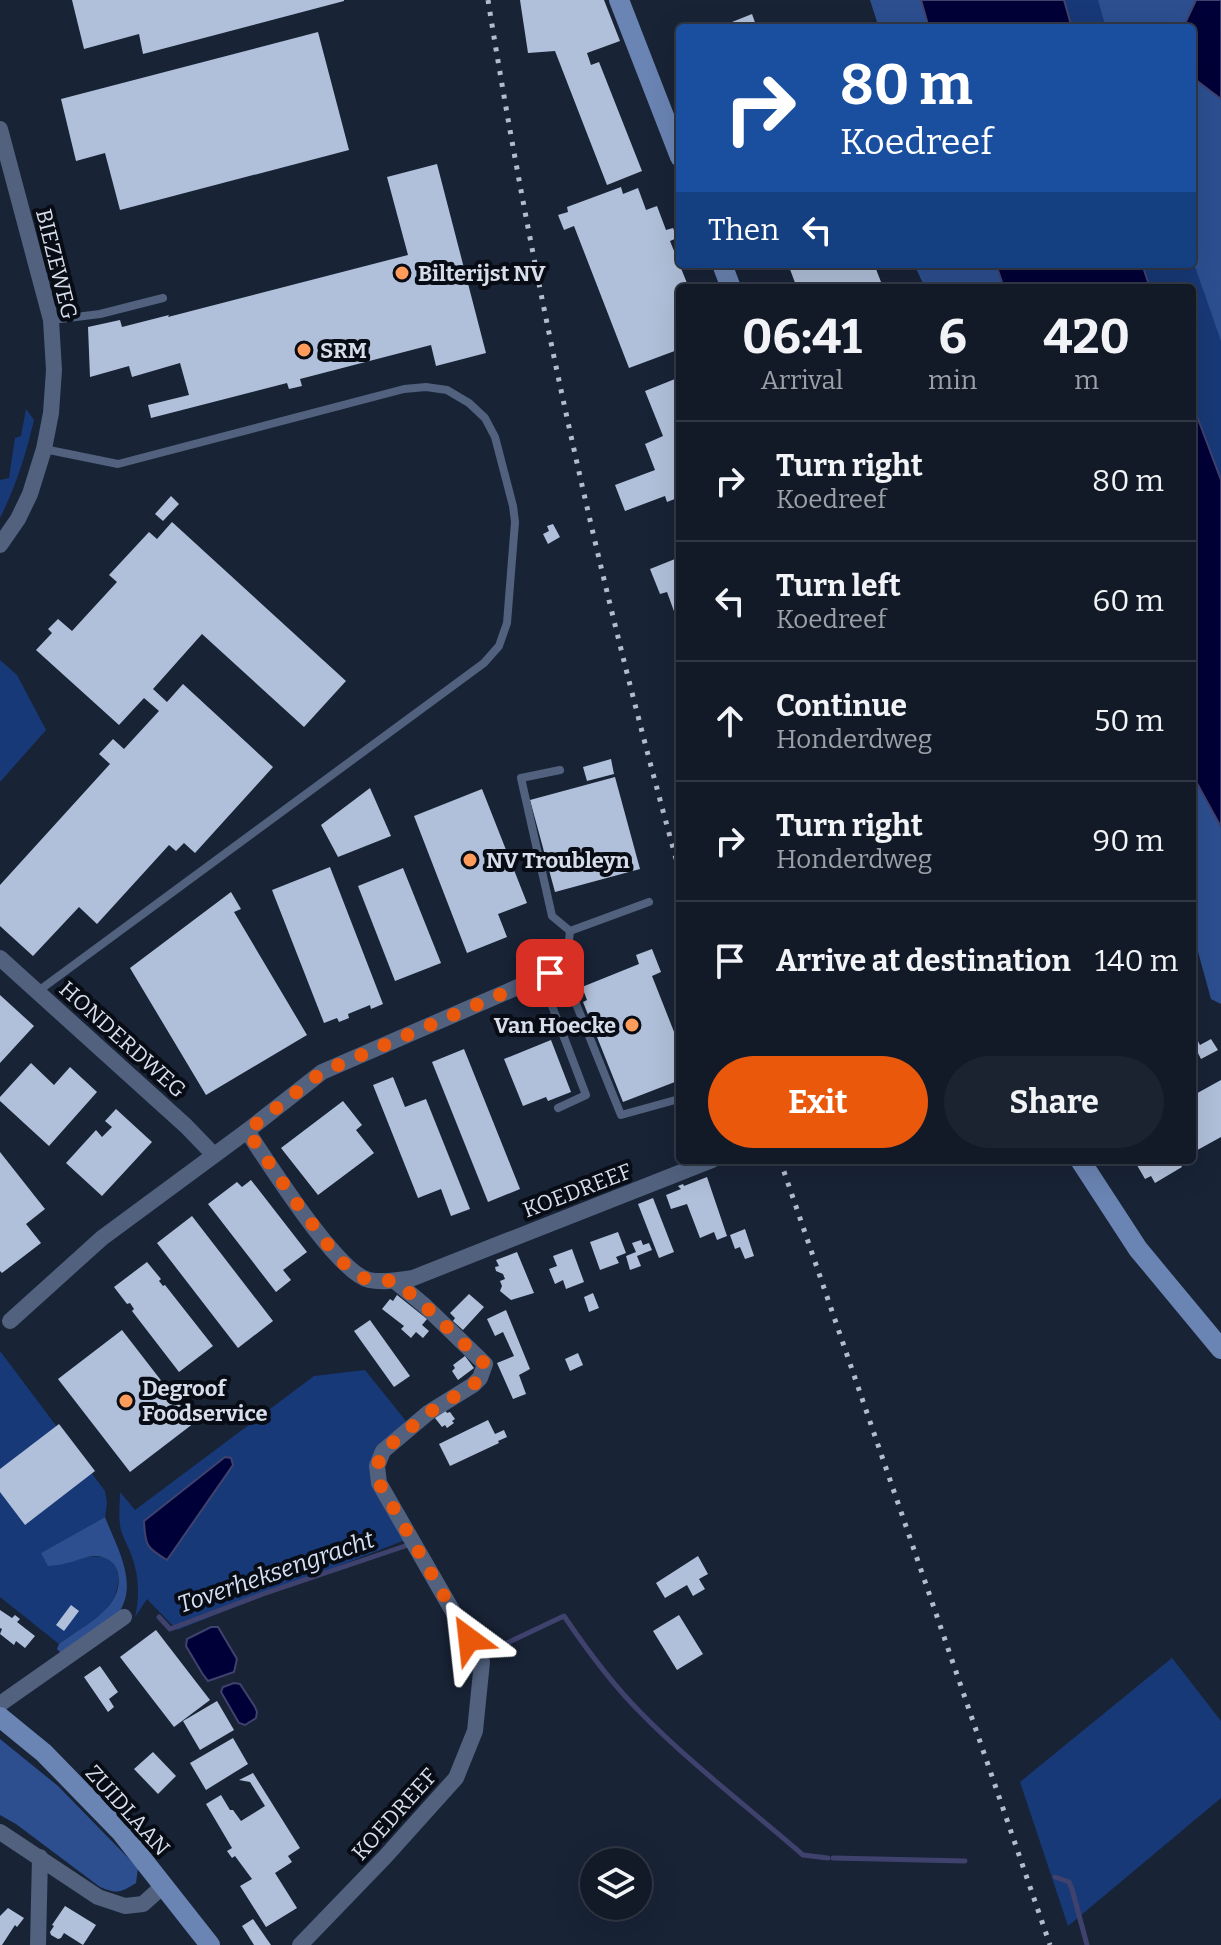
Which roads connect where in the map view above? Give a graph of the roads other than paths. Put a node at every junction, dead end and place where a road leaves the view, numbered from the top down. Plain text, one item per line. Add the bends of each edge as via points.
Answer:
1 (619, 0) edge
2 (0, 129) edge
3 (676, 147) edge
4 (163, 298) dead end
5 (51, 320) junction
6 (44, 449) junction
7 (0, 545) edge
8 (560, 770) dead end
9 (649, 902) dead end
10 (570, 931) junction
11 (0, 958) edge
12 (546, 975) junction
13 (37, 992) junction
14 (676, 1100) edge
15 (558, 1108) dead end
16 (247, 1131) junction
17 (214, 1155) junction
18 (702, 1164) edge
19 (1083, 1164) edge
20 (395, 1281) junction
21 (5, 1322) edge
22 (1221, 1349) edge
23 (124, 1617) dead end
24 (0, 1704) edge
25 (0, 1717) edge
26 (0, 1832) edge
27 (40, 1857) junction
28 (163, 1886) junction
29 (38, 1945) edge
30 (210, 1945) edge
31 (300, 1945) edge

1 - 3 street
2 - 5 street, BIEZEWEG
4 - 5 lane
5 - 6 street, BIEZEWEG via 54,370
6 - 7 street, BIEZEWEG via 30,494
6 - 13 lane via 118,464 404,389 447,390 485,418 495,437 515,522 507,623 499,646 484,663
8 - 10 lane via 521,778 552,916
9 - 10 lane
10 - 12 lane
11 - 13 street, HONDERDWEG
12 - 14 lane via 570,989 621,1115
12 - 15 lane via 586,1095
12 - 16 street via 322,1072
13 - 17 street, HONDERDWEG
16 - 17 street
16 - 20 street via 337,1257 367,1280
17 - 21 street via 102,1238
18 - 20 street, KOEDREEF
19 - 22 street via 1138,1249
20 - 31 street, KOEDREEF via 485,1364 473,1385 428,1413 383,1451 377,1466 379,1483 482,1662 475,1731 456,1778
23 - 24 street
25 - 28 street, ZUIDLAAN via 44,1753 121,1832
26 - 27 street
27 - 28 street via 98,1897 125,1906 143,1904
27 - 29 street
28 - 30 street, ZUIDLAAN

